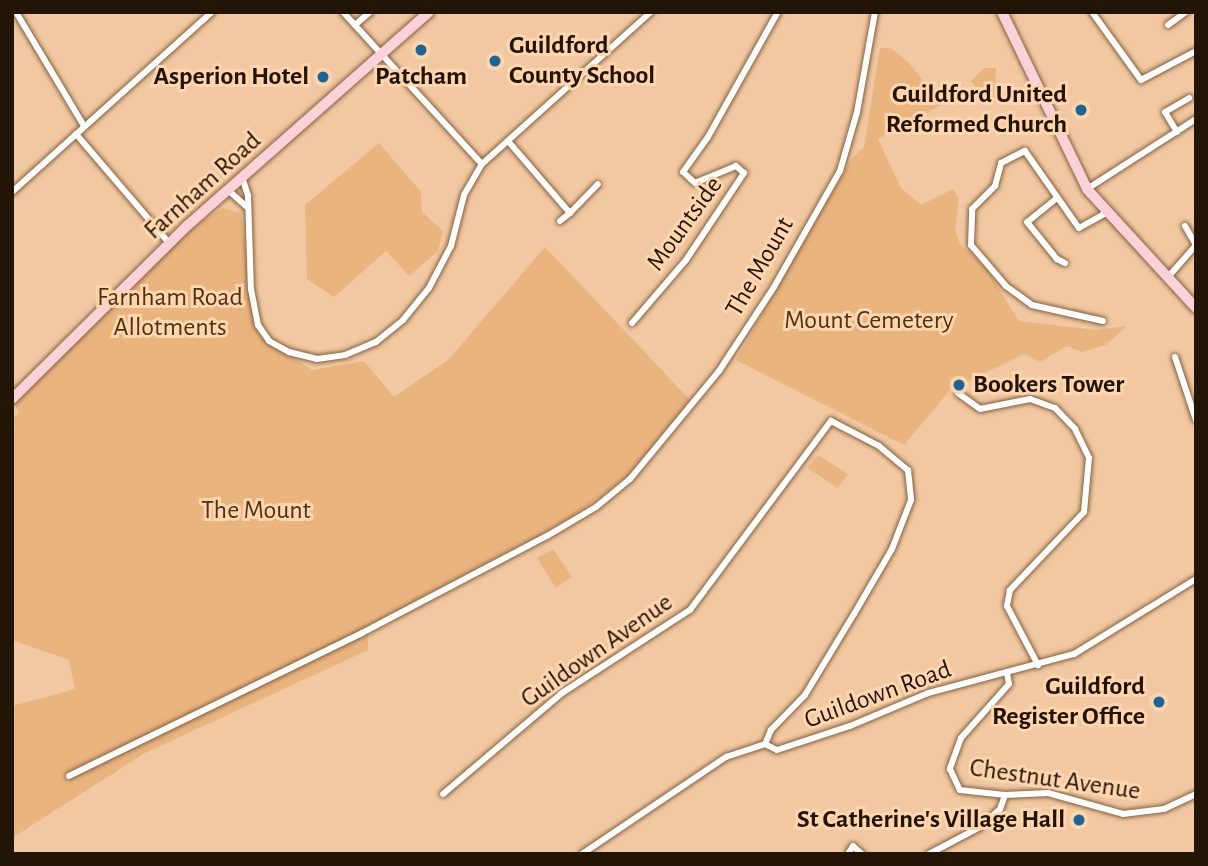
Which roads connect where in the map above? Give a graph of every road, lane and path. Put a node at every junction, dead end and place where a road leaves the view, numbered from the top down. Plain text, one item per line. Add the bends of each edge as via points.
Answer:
1 (16, 12) edge
2 (343, 12) edge
3 (370, 12) edge
4 (429, 12) edge
5 (651, 12) edge
6 (778, 12) edge
7 (875, 12) edge
8 (1002, 12) edge
9 (1092, 12) edge
10 (1186, 12) edge
11 (208, 13) edge
12 (355, 25) junction
13 (1168, 25) dead end
14 (1196, 51) edge
15 (381, 55) junction
16 (1189, 98) dead end
17 (1196, 120) edge
18 (84, 126) junction
19 (1177, 132) junction
20 (76, 134) junction
21 (508, 141) junction
22 (482, 164) junction
23 (242, 177) junction
24 (597, 184) dead end
25 (1087, 189) junction
26 (228, 190) junction
27 (12, 192) edge
28 (1057, 198) junction
29 (246, 206) junction
30 (570, 213) junction
31 (1106, 213) junction
32 (561, 221) dead end
33 (1185, 226) dead end
34 (170, 244) junction
35 (1194, 256) edge
36 (1066, 263) dead end
37 (1169, 276) junction
38 (1196, 308) edge
39 (1102, 321) dead end
40 (632, 323) dead end
41 (1174, 357) dead end
42 (958, 393) dead end
43 (12, 399) edge
44 (1196, 420) edge
45 (1196, 579) edge
46 (1038, 665) junction
47 (1007, 673) junction
48 (765, 744) junction
49 (69, 776) dead end
50 (443, 794) dead end
51 (1196, 794) edge
52 (1005, 795) junction
53 (582, 854) edge
54 (848, 854) edge
55 (862, 854) edge
56 (929, 854) edge

1 - 18 street
2 - 12 street
3 - 12 street
4 - 15 main road, Farnham Road
5 - 21 street
6 - 40 street, Mountside via 708,137 683,172 695,183 736,166 744,173 686,260
7 - 49 street, The Mount via 857,111 840,171 719,371 630,479 596,507 513,554
8 - 25 main road
9 - 14 street via 1142,80
10 - 13 street
11 - 18 street
12 - 15 street
15 - 22 street
15 - 23 main road, Farnham Road
16 - 19 street via 1165,112
17 - 19 street
18 - 20 street
19 - 25 street
20 - 27 street
20 - 34 street
21 - 22 street
21 - 30 street
22 - 29 street via 464,195 451,246 429,288 403,320 376,342 345,355 317,359 289,352 269,341 258,325
23 - 26 main road, Farnham Road
23 - 29 street
24 - 30 street
25 - 31 main road
26 - 29 street
26 - 34 main road, Farnham Road
28 - 31 street via 1079,228
28 - 36 street via 1027,222 1056,259
28 - 39 street via 1025,151 1001,163 995,186 972,209 971,245 1006,286 1032,305
30 - 32 street
31 - 37 main road
33 - 35 street via 1196,245
34 - 43 main road, Farnham Road
35 - 37 street
37 - 38 main road
41 - 44 street
42 - 46 street via 980,409 1030,399 1055,408 1075,429 1089,458 1084,512 1010,590 1007,606
45 - 46 street, Guildown Road via 1084,648
46 - 47 street, Guildown Road
47 - 48 street, Guildown Road via 928,693 777,750
47 - 52 street, Chestnut Avenue via 1009,684 968,727 950,769 960,790
48 - 50 street, Guildown Avenue via 771,730 811,685 892,549 911,500 908,470 879,446 831,421 690,610 562,693
48 - 53 street, Guildown Road via 726,757
51 - 52 street, Chestnut Avenue via 1164,809 1123,814 1048,793
52 - 56 street via 1000,809 980,827
54 - 55 street via 853,846

